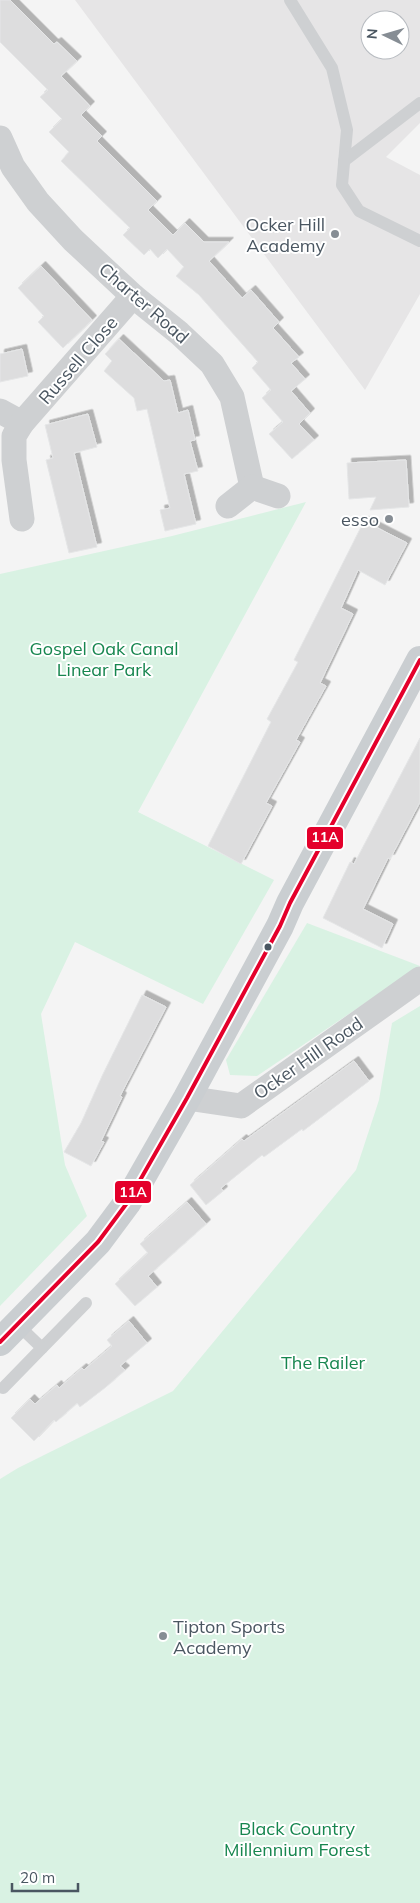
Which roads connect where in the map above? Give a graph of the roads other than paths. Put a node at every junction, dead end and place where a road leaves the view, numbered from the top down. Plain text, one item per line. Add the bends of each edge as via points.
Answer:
1 (290, 0) edge
2 (420, 103) edge
3 (0, 138) edge
4 (344, 160) junction
5 (6, 171) edge
6 (420, 241) edge
7 (133, 296) junction
8 (0, 411) edge
9 (22, 423) junction
10 (252, 487) junction
11 (278, 496) dead end
12 (228, 506) dead end
13 (22, 520) dead end
14 (420, 660) edge
15 (420, 979) edge
16 (187, 1098) junction
17 (86, 1303) dead end
18 (9, 1333) edge
19 (42, 1348) junction
20 (3, 1388) dead end

1 - 4 lane via 332,68 347,130
2 - 4 lane
3 - 5 street, Charter Road
4 - 6 lane via 342,185 359,211
5 - 7 street, Charter Road
7 - 9 street, Russell Close
7 - 10 street, Charter Road via 212,364 232,396
8 - 9 street
9 - 13 street, Russell Close via 14,436
10 - 11 street
10 - 12 street
14 - 16 main road
15 - 16 street, Ocker Hill Road via 240,1106
16 - 18 main road via 128,1203 98,1242
17 - 19 lane
18 - 19 lane
19 - 20 lane

